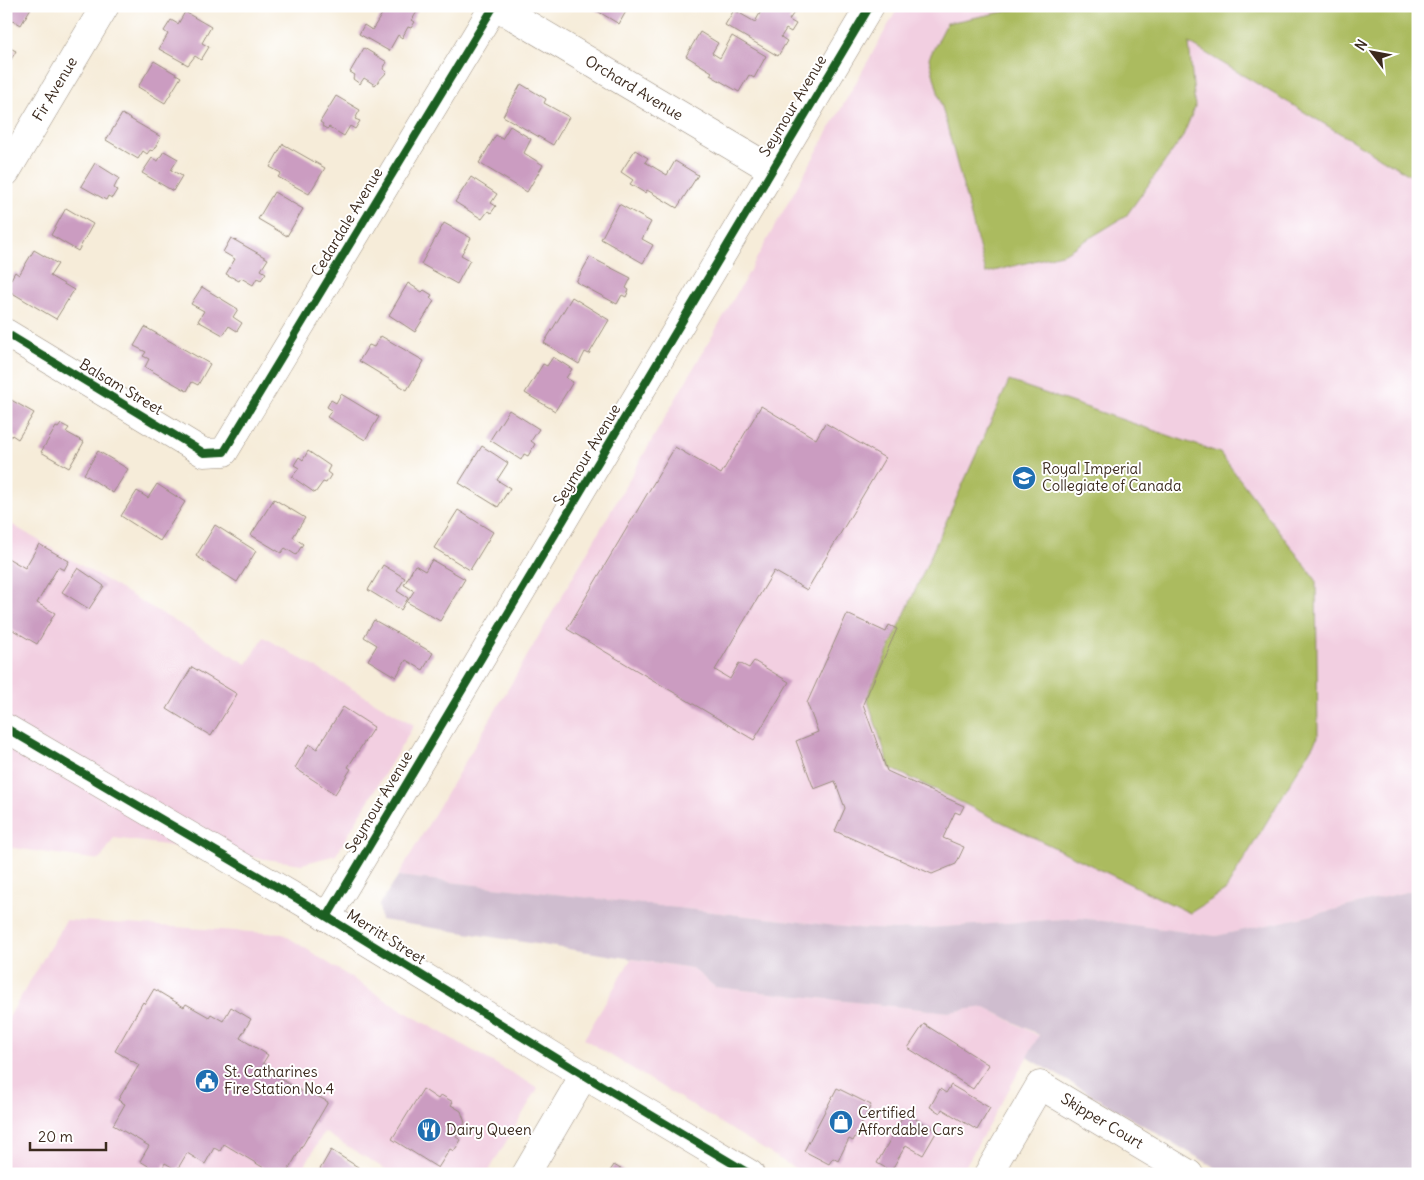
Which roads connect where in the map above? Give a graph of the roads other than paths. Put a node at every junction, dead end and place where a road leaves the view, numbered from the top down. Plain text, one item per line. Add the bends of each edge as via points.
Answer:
1 (105, 6) edge
2 (495, 6) edge
3 (870, 6) edge
4 (771, 169) junction
5 (6, 172) edge
6 (6, 333) edge
7 (224, 452) joint
8 (6, 728) edge
9 (327, 917) junction
10 (584, 1075) junction
11 (526, 1174) edge
12 (750, 1174) edge
13 (988, 1174) edge
14 (1189, 1174) edge

1 - 5 street, Fir Avenue
2 - 4 street, Orchard Avenue
2 - 7 street, Cedardale Avenue
3 - 4 street, Seymour Avenue
4 - 9 street, Seymour Avenue
6 - 7 street, Balsam Street via 204,453
8 - 9 street, Merritt Street
9 - 10 street, Merritt Street
10 - 11 street
10 - 12 street, Merritt Street
13 - 14 street, Skipper Court via 1040,1085

